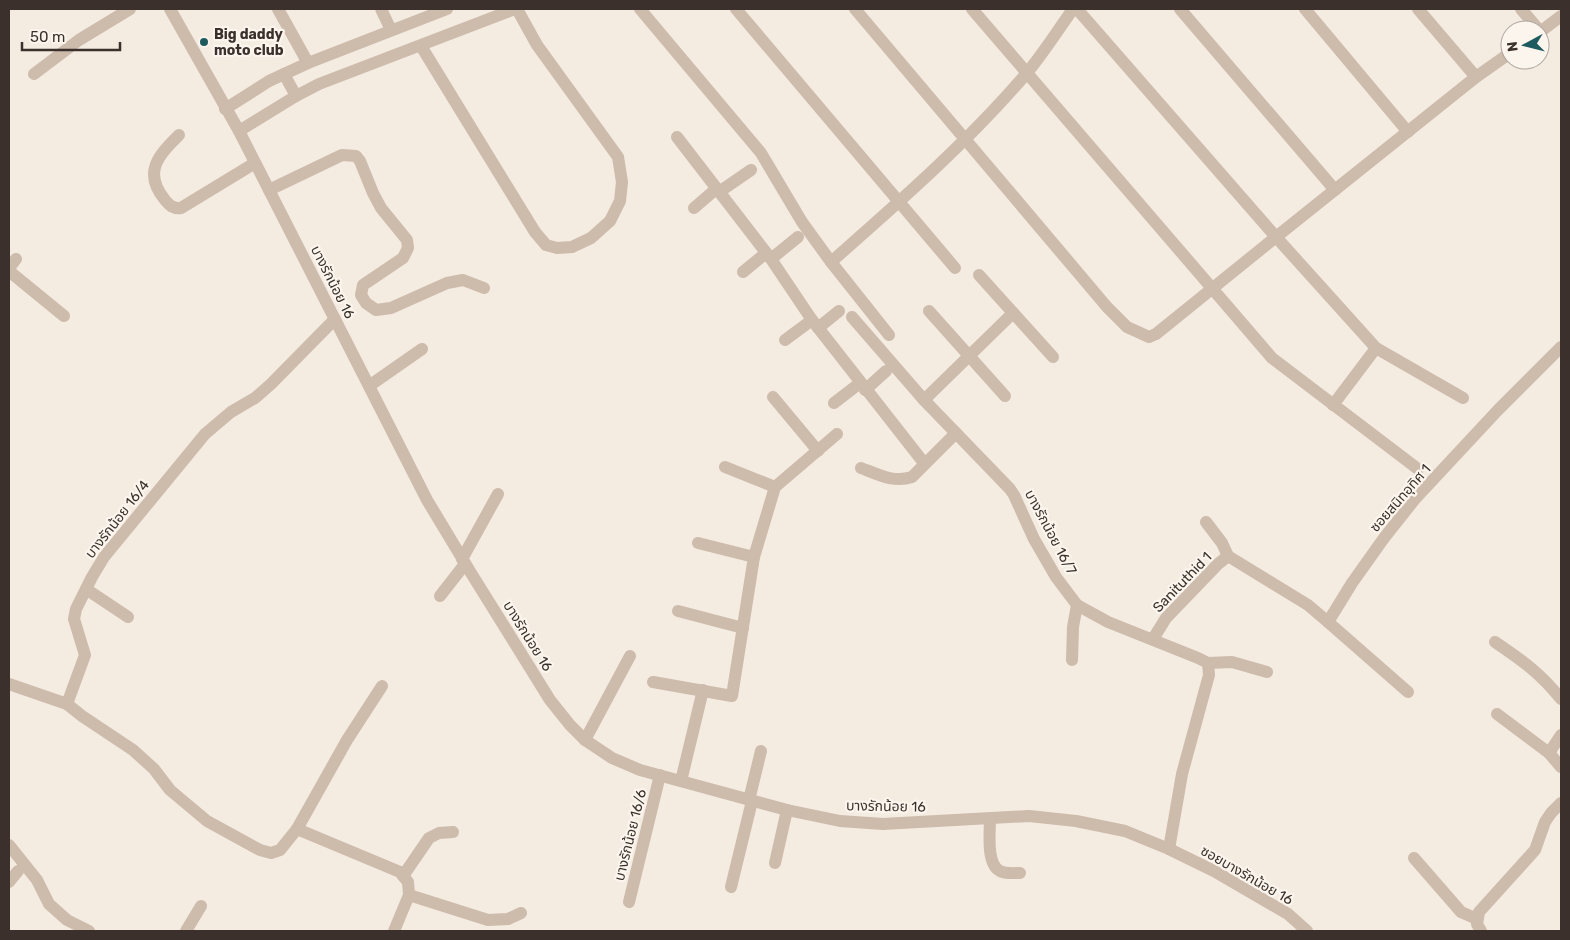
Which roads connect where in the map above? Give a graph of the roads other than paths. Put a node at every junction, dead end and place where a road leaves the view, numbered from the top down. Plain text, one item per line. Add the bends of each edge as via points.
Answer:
1 (130, 9) edge
2 (170, 9) edge
3 (278, 9) edge
4 (381, 9) edge
5 (447, 9) edge
6 (516, 9) edge
7 (640, 9) edge
8 (736, 9) edge
9 (855, 9) edge
10 (972, 9) edge
11 (1073, 9) edge
12 (1077, 9) edge
13 (1180, 9) edge
14 (1305, 9) edge
15 (1418, 9) edge
16 (1521, 9) edge
17 (1561, 16) edge
18 (1530, 20) edge
19 (1550, 24) edge
20 (391, 30) junction
21 (421, 46) junction
22 (1500, 60) edge
23 (308, 63) junction
24 (1027, 73) junction
25 (34, 74) dead end
26 (284, 74) junction
27 (1476, 77) junction
28 (296, 96) junction
29 (225, 109) junction
30 (239, 131) junction
31 (1408, 132) junction
32 (179, 135) dead end
33 (677, 137) dead end
34 (965, 139) junction
35 (255, 163) junction
36 (751, 170) dead end
37 (270, 190) junction
38 (1335, 190) junction
39 (718, 191) junction
40 (898, 202) junction
41 (694, 208) dead end
42 (798, 237) dead end
43 (1276, 237) junction
44 (769, 256) junction
45 (831, 262) junction
46 (955, 268) dead end
47 (9, 271) edge
48 (744, 272) dead end
49 (979, 275) dead end
50 (484, 288) dead end
51 (1212, 290) junction
52 (839, 311) dead end
53 (929, 311) dead end
54 (1013, 313) junction
55 (64, 316) dead end
56 (852, 316) dead end
57 (335, 319) junction
58 (815, 324) junction
59 (889, 335) dead end
60 (785, 340) dead end
61 (1561, 347) edge
62 (1376, 348) junction
63 (422, 349) dead end
64 (969, 354) junction
65 (1053, 357) dead end
66 (886, 371) dead end
67 (369, 386) junction
68 (862, 386) junction
69 (1005, 396) dead end
70 (773, 397) dead end
71 (1463, 398) dead end
72 (924, 400) junction
73 (834, 403) dead end
74 (1333, 405) junction
75 (956, 433) junction
76 (838, 434) dead end
77 (818, 450) junction
78 (924, 463) junction
79 (725, 467) dead end
80 (861, 468) dead end
81 (1418, 468) dead end
82 (775, 487) junction
83 (498, 494) dead end
84 (1206, 522) dead end
85 (698, 543) dead end
86 (1228, 556) junction
87 (754, 557) junction
88 (464, 561) junction
89 (86, 589) junction
90 (440, 596) dead end
91 (1077, 605) junction
92 (678, 611) dead end
93 (128, 617) dead end
94 (1328, 622) junction
95 (743, 628) junction
96 (1152, 639) junction
97 (1495, 642) dead end
98 (630, 656) dead end
99 (1072, 660) dead end
100 (1208, 663) junction
101 (1267, 672) dead end
102 (653, 682) dead end
103 (9, 684) edge
104 (382, 686) dead end
105 (703, 690) junction
106 (1408, 692) dead end
107 (1561, 699) edge
108 (67, 704) junction
109 (1497, 714) dead end
110 (1561, 735) edge
111 (585, 740) junction
112 (761, 751) dead end
113 (1549, 753) junction
114 (1561, 767) edge
115 (660, 775) junction
116 (681, 781) junction
117 (750, 800) junction
118 (1561, 803) edge
119 (787, 810) junction
120 (990, 819) junction
121 (297, 829) junction
122 (453, 832) dead end
123 (9, 845) edge
124 (1169, 849) junction
125 (1414, 858) dead end
126 (775, 863) dead end
127 (18, 871) dead end
128 (1020, 873) dead end
129 (403, 876) junction
130 (9, 882) edge
131 (730, 887) dead end
132 (409, 895) junction
133 (629, 902) dead end
134 (201, 906) dead end
135 (521, 913) dead end
136 (1477, 919) junction
137 (89, 931) edge
138 (186, 931) edge
139 (394, 931) edge
140 (1307, 931) edge
141 (1481, 931) edge

1 - 25 street via 79,40
2 - 29 street, บางรักน้อย 16
3 - 23 street
4 - 20 street
5 - 20 street
6 - 21 street
6 - 21 street via 537,45 618,157 622,182 620,201 610,221 591,238 572,247 546,245 535,232
7 - 45 street via 761,153 802,222
8 - 40 street
9 - 34 street
10 - 24 street
11 - 24 street
12 - 43 street
13 - 38 street
14 - 31 street
15 - 27 street
16 - 18 street
17 - 19 street
20 - 23 street
21 - 28 street via 319,84
22 - 27 street
23 - 26 street
24 - 34 street
24 - 51 street
26 - 28 street
26 - 29 street
27 - 31 street
28 - 30 street
29 - 30 street, บางรักน้อย 16
30 - 35 street, บางรักน้อย 16
31 - 38 street
32 - 35 street via 161,154 153,177 162,196 176,209
33 - 39 street
34 - 40 street
34 - 51 street via 1127,327 1149,337 1156,334
35 - 37 street, บางรักน้อย 16
36 - 39 street
37 - 50 street via 342,154 356,156 370,188 407,240 408,248 403,258 363,285 361,295 366,304 376,310 391,308 447,283 463,280
37 - 57 street, บางรักน้อย 16
38 - 43 street
39 - 41 street
39 - 44 street
40 - 45 street
40 - 46 street
42 - 44 street
43 - 51 street
43 - 62 street
44 - 48 street
44 - 58 street
45 - 59 street
47 - 55 street
49 - 54 street
51 - 74 street via 1272,358
52 - 58 street
53 - 64 street
54 - 64 street
54 - 65 street
56 - 72 street, บางรักน้อย 16/7
57 - 67 street, บางรักน้อย 16
57 - 89 street, บางรักน้อย 16/4 via 271,384 205,434 104,557
58 - 60 street
58 - 68 street
61 - 94 street, ซอยสนิทอุทิศ 1 via 1415,499 1363,568
62 - 71 street
62 - 74 street
63 - 67 street
64 - 69 street
64 - 72 street
66 - 68 street
67 - 88 street, บางรักน้อย 16 via 427,500
68 - 73 street
68 - 78 street
70 - 77 street
72 - 75 street, บางรักน้อย 16/7
74 - 81 street
75 - 78 street
75 - 91 street, บางรักน้อย 16/7 via 1014,495 1034,539
76 - 77 street
77 - 82 street
78 - 80 street via 904,480 890,479
79 - 82 street
82 - 87 street
83 - 88 street
84 - 86 street
85 - 87 street
86 - 94 street, Sanituthid 1 via 1308,605
86 - 96 street, Sanituthid 1 via 1166,618
87 - 95 street
88 - 90 street
88 - 111 street, บางรักน้อย 16 via 550,700
89 - 93 street
89 - 108 street, บางรักน้อย 16/4 via 74,619 85,655
91 - 96 street, บางรักน้อย 16/7 via 1108,622
91 - 99 street
92 - 95 street
94 - 106 street
95 - 105 street via 732,696
96 - 100 street, บางรักน้อย 16/7
97 - 107 street via 1532,668
98 - 111 street
100 - 101 street via 1232,662
100 - 124 street via 1209,675 1182,774
102 - 105 street
103 - 108 street
104 - 121 street
105 - 116 street
108 - 121 street via 134,750 184,803 223,830 271,853 280,850
109 - 113 street
110 - 113 street
111 - 115 street, บางรักน้อย 16 via 612,758
112 - 117 street
113 - 114 street
115 - 116 street, บางรักน้อย 16
115 - 133 street, บางรักน้อย 16/6
116 - 117 street, บางรักน้อย 16
117 - 119 street, บางรักน้อย 16
117 - 131 street
118 - 136 street via 1545,822 1535,850 1479,912
119 - 120 street, บางรักน้อย 16 via 856,823
119 - 126 street
120 - 124 street, บางรักน้อย 16 via 1029,816 1076,821 1125,831
120 - 128 street via 990,849 995,866 1002,872
121 - 129 street
122 - 129 street via 438,833 429,838
123 - 137 street via 36,880 49,904 67,920
124 - 140 street, ซอยบางรักน้อย 16 via 1288,914
125 - 136 street via 1461,912
127 - 130 street
129 - 132 street via 408,882
132 - 135 street via 488,920 508,919
132 - 139 street
134 - 138 street
136 - 141 street

